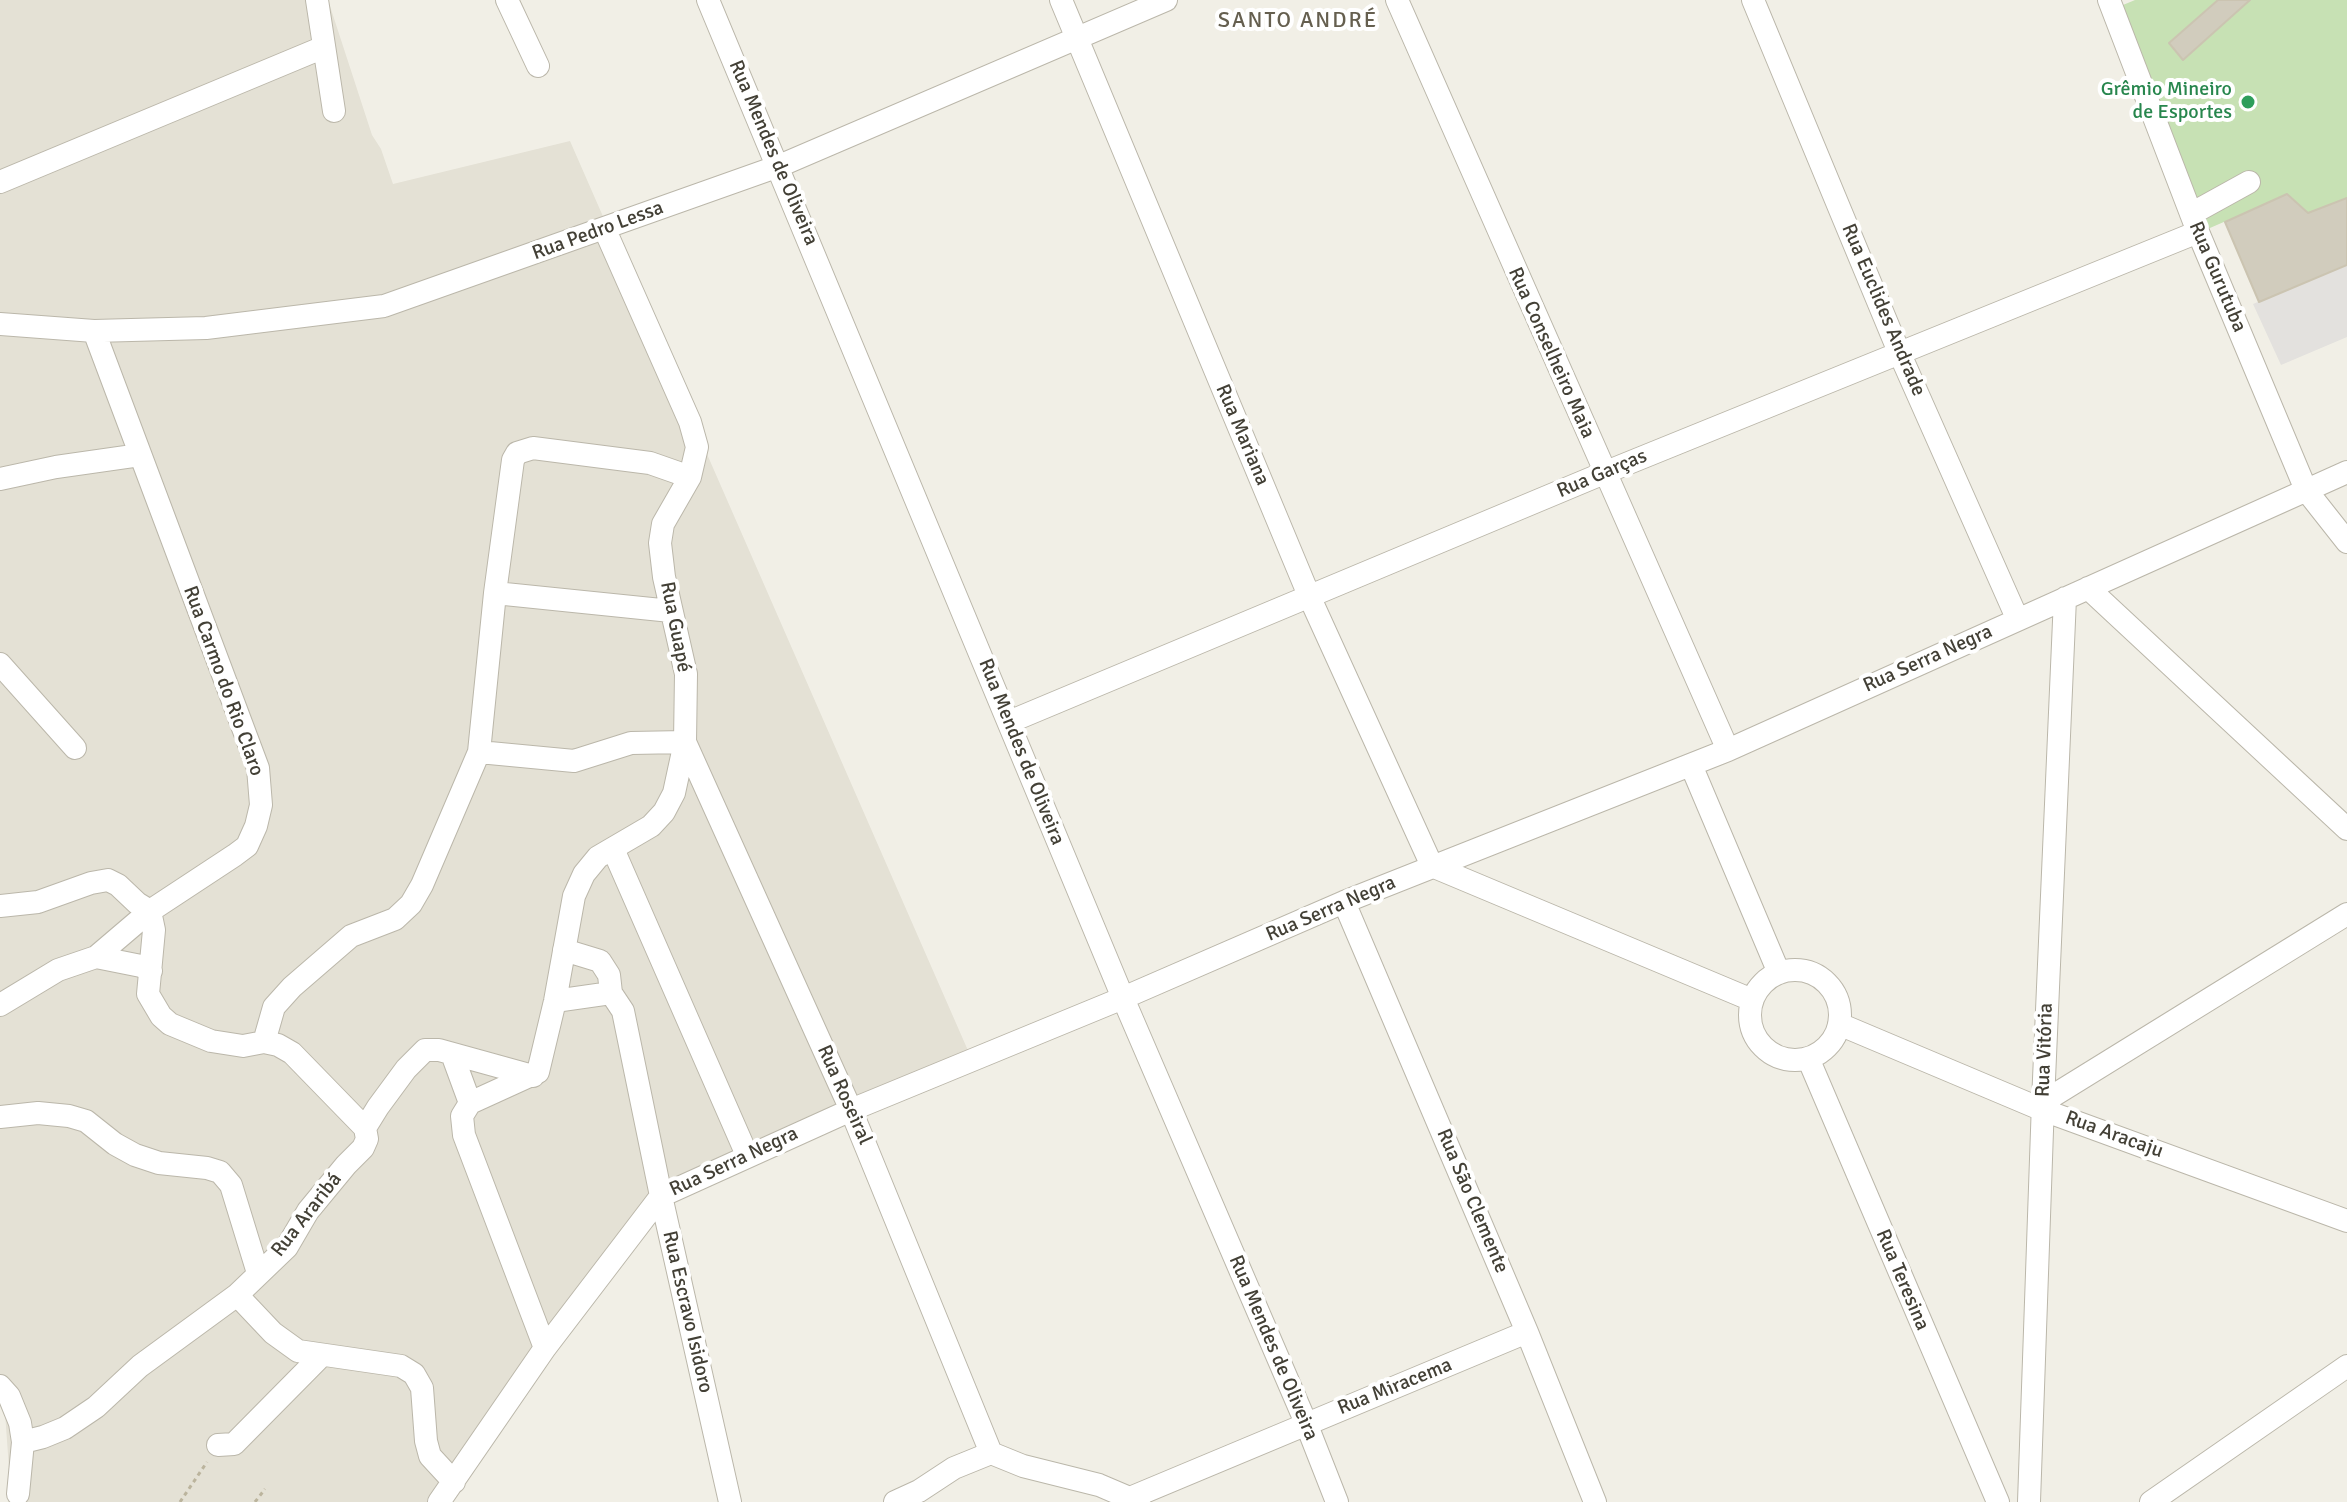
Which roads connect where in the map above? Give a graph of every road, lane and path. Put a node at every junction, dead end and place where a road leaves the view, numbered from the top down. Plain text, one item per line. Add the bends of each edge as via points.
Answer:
1 (317, 0) edge
2 (507, 0) edge
3 (708, 0) edge
4 (1061, 0) edge
5 (1166, 0) edge
6 (1397, 0) edge
7 (1753, 0) edge
8 (2109, 0) edge
9 (1076, 38) junction
10 (324, 47) junction
11 (538, 66) dead end
12 (334, 111) dead end
13 (779, 166) junction
14 (0, 182) edge
15 (2249, 182) dead end
16 (2194, 223) junction
17 (605, 230) junction
18 (0, 324) edge
19 (94, 331) junction
20 (1899, 352) junction
21 (140, 455) junction
22 (2347, 472) edge
23 (1604, 473) junction
24 (690, 477) junction
25 (0, 479) edge
26 (2306, 490) junction
27 (2347, 542) edge
28 (2088, 588) junction
29 (495, 593) junction
30 (1310, 598) junction
31 (2065, 598) junction
32 (671, 611) junction
33 (2017, 618) junction
34 (0, 664) edge
35 (1009, 722) junction
36 (685, 742) junction
37 (75, 748) dead end
38 (1728, 750) junction
39 (479, 752) junction
40 (1691, 765) junction
41 (2347, 829) edge
42 (613, 849) junction
43 (1432, 866) junction
44 (1344, 902) junction
45 (0, 906) edge
46 (150, 911) junction
47 (2347, 914) edge
48 (564, 950) junction
49 (96, 957) junction
50 (151, 971) junction
51 (1779, 973) junction
52 (611, 993) junction
53 (1123, 998) junction
54 (1752, 1000) junction
55 (555, 1001) junction
56 (0, 1005) edge
57 (1839, 1024) junction
58 (264, 1042) junction
59 (452, 1054) junction
60 (1808, 1058) junction
61 (533, 1076) junction
62 (470, 1103) junction
63 (2043, 1106) junction
64 (851, 1110) junction
65 (0, 1117) edge
66 (365, 1128) junction
67 (747, 1155) junction
68 (661, 1196) junction
69 (2347, 1221) edge
70 (258, 1273) junction
71 (237, 1295) junction
72 (1527, 1332) junction
73 (545, 1348) junction
74 (322, 1355) junction
75 (2347, 1366) edge
76 (0, 1386) edge
77 (1306, 1423) junction
78 (23, 1442) junction
79 (218, 1445) joint
80 (991, 1453) junction
81 (454, 1482) junction
82 (265, 1489) dead end
83 (921, 1497) edge
84 (17, 1499) edge
85 (1135, 1500) edge
86 (180, 1502) edge
87 (255, 1502) edge
88 (439, 1502) edge
89 (730, 1502) edge
90 (895, 1502) edge
91 (1337, 1502) edge
92 (1595, 1502) edge
93 (1998, 1502) edge
94 (2029, 1502) edge
95 (2151, 1502) edge

1 - 10 street
2 - 11 street
3 - 13 street, Rua Mendes de Oliveira
4 - 9 street, Rua Mariana
5 - 9 street, Rua Pedro Lessa
6 - 23 street, Rua Conselheiro Maia
7 - 20 street, Rua Euclides Andrade
8 - 16 street, Rua Gurutuba
9 - 13 street, Rua Pedro Lessa
9 - 30 street, Rua Mariana
10 - 12 street
10 - 14 street
13 - 17 street, Rua Pedro Lessa
13 - 35 street, Rua Mendes de Oliveira
15 - 16 street, Rua Garças
16 - 20 street, Rua Garças
16 - 26 street, Rua Gurutuba
17 - 19 street, Rua Pedro Lessa via 384,306 206,328
17 - 24 street, Rua Guapé via 690,422 697,447
18 - 19 street, Rua Pedro Lessa
19 - 21 street, Rua Carmo do Rio Claro
20 - 23 street, Rua Garças
20 - 33 street, Rua Euclides Andrade
21 - 25 street
21 - 46 street, Rua Carmo do Rio Claro via 261,787 261,805 247,846
22 - 26 street, Rua Serra Negra
23 - 30 street, Rua Garças
23 - 38 street, Rua Conselheiro Maia
24 - 29 street via 650,463 533,448 517,453
24 - 32 street, Rua Guapé via 661,533
26 - 27 street, Rua Gurutuba
26 - 28 street, Rua Serra Negra
28 - 31 street, Rua Serra Negra
28 - 41 street
29 - 32 street
29 - 39 street
30 - 35 street, Rua Garças
30 - 43 street, Rua Mariana
31 - 33 street, Rua Serra Negra
31 - 63 street, Rua Vitória
32 - 36 street, Rua Guapé via 686,674
33 - 38 street, Rua Serra Negra
34 - 37 street
35 - 53 street, Rua Mendes de Oliveira
36 - 39 street via 631,743 574,761
36 - 42 street, Rua Guapé via 674,793 664,812
36 - 64 street, Rua Roseiral
38 - 40 street, Rua Serra Negra
39 - 58 street via 411,904 395,919 351,936 309,971 274,1007
40 - 43 street, Rua Serra Negra
40 - 51 street
42 - 48 street, Rua Guapé via 584,874 574,896
42 - 67 street
43 - 44 street, Rua Serra Negra
43 - 54 street
44 - 53 street, Rua Serra Negra
44 - 72 street, Rua São Clemente
45 - 46 street via 38,902 108,880
46 - 49 street, Rua Carmo do Rio Claro
46 - 50 street
47 - 63 street
48 - 52 street, Rua Escravo Isidoro via 600,961
48 - 55 street, Rua Guapé
49 - 50 street
49 - 56 street, Rua Carmo do Rio Claro via 58,970
50 - 58 street via 148,994 170,1024 226,1044
51 - 54 street via 1758,988
51 - 57 street via 1806,972 1829,986 1840,1010
52 - 55 street
52 - 68 street, Rua Escravo Isidoro via 623,1011
53 - 64 street, Rua Serra Negra
53 - 77 street, Rua Mendes de Oliveira
54 - 60 street via 1749,1013 1757,1041 1780,1058
55 - 61 street, Rua Guapé via 540,1067
57 - 60 street via 1828,1045
57 - 63 street, Rua Aracaju
58 - 66 street via 292,1053
59 - 61 street, Rua Araribá
59 - 62 street
59 - 66 street, Rua Araribá via 425,1050
60 - 93 street, Rua Teresina
61 - 62 street
62 - 73 street via 462,1116 464,1135
63 - 69 street, Rua Aracaju
63 - 94 street, Rua Vitória
64 - 67 street, Rua Serra Negra
64 - 80 street, Rua Roseiral
65 - 70 street via 69,1116 86,1121 135,1155 220,1172 231,1185
66 - 70 street, Rua Araribá via 363,1148 308,1211 287,1247
67 - 68 street, Rua Serra Negra
68 - 73 street, Rua Serra Negra
68 - 89 street, Rua Escravo Isidoro
70 - 71 street, Rua Araribá
71 - 74 street via 298,1351
71 - 78 street, Rua Araribá via 140,1366 96,1407 65,1428
72 - 77 street, Rua Miracema
72 - 92 street, Rua São Clemente
73 - 81 street, Rua Serra Negra
74 - 79 street via 234,1444
74 - 81 street via 401,1366 414,1374 422,1388 430,1456
75 - 95 street
76 - 78 street via 15,1408
77 - 85 street, Rua Miracema
77 - 91 street, Rua Mendes de Oliveira
78 - 84 street
79 - 86 path
80 - 83 street via 954,1468
80 - 85 street
81 - 88 street, Rua Serra Negra
82 - 87 path
83 - 90 street

